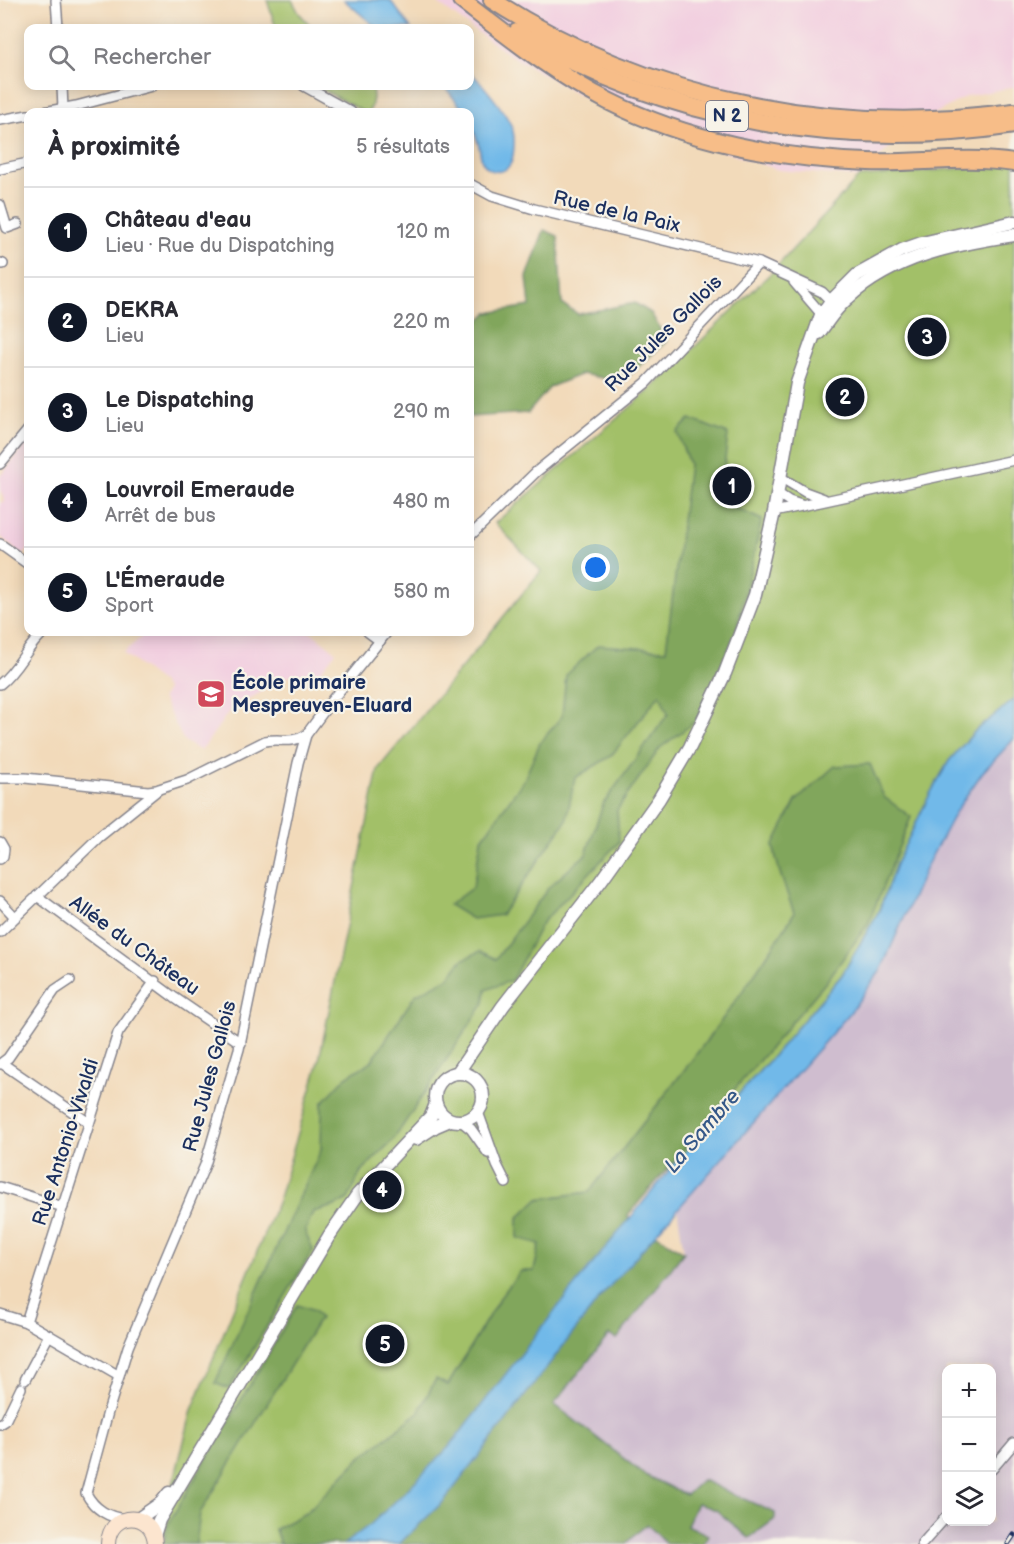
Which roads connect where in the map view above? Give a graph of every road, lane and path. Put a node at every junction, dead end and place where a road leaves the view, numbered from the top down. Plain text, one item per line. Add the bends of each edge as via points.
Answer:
1 (56, 0) edge
2 (463, 0) edge
3 (492, 0) edge
4 (58, 24) edge
5 (62, 90) edge
6 (137, 90) edge
7 (311, 90) edge
8 (63, 108) edge
9 (67, 108) edge
10 (343, 108) edge
11 (1014, 112) edge
12 (24, 118) edge
13 (0, 120) edge
14 (1014, 125) edge
15 (1014, 163) edge
16 (24, 164) edge
17 (0, 170) edge
18 (474, 186) edge
19 (0, 205) edge
20 (1014, 222) edge
21 (18, 224) dead end
22 (1014, 235) edge
23 (759, 263) junction
24 (791, 278) junction
25 (834, 305) junction
26 (824, 318) junction
27 (24, 435) edge
28 (1014, 460) edge
29 (0, 464) edge
30 (780, 477) junction
31 (777, 493) junction
32 (827, 499) junction
33 (802, 505) junction
34 (774, 512) junction
35 (474, 532) edge
36 (0, 544) edge
37 (24, 561) edge
38 (40, 636) edge
39 (373, 636) edge
40 (384, 636) edge
41 (380, 641) junction
42 (0, 684) edge
43 (306, 735) junction
44 (0, 778) edge
45 (159, 789) junction
46 (0, 842) edge
47 (0, 859) edge
48 (38, 896) junction
49 (0, 901) edge
50 (15, 917) junction
51 (0, 932) edge
52 (70, 980) dead end
53 (155, 981) junction
54 (483, 1037) junction
55 (241, 1043) junction
56 (1, 1064) edge
57 (458, 1072) junction
58 (476, 1079) junction
59 (436, 1104) junction
60 (478, 1112) junction
61 (456, 1120) junction
62 (89, 1123) junction
63 (400, 1150) junction
64 (497, 1165) junction
65 (506, 1183) dead end
66 (0, 1187) edge
67 (63, 1207) junction
68 (0, 1314) edge
69 (26, 1322) junction
70 (49, 1335) junction
71 (119, 1376) junction
72 (0, 1425) edge
73 (211, 1433) junction
74 (1014, 1443) edge
75 (996, 1463) edge
76 (98, 1508) junction
77 (132, 1519) junction
78 (942, 1522) edge
79 (108, 1540) edge
80 (154, 1540) edge
81 (922, 1544) edge

1 - 4 street
2 - 14 highway, N 2 via 542,47 592,71 638,90 731,117 799,129 862,134 914,135
2 - 15 highway via 537,58 607,100 696,134 755,150 798,156 868,162 968,158
3 - 11 highway, N 2 via 602,58 681,88 735,102 849,118 947,119
5 - 8 street
6 - 9 street
7 - 10 street
12 - 13 street
16 - 17 street
18 - 23 street, Rue de la Paix via 534,209
19 - 21 street via 7,228
20 - 25 street via 902,250 857,275
22 - 25 street via 946,248 899,263
23 - 24 street
23 - 35 street, Rue Jules Gallois via 646,383 536,472
24 - 25 street via 822,292
24 - 26 street
25 - 26 street
26 - 30 street via 797,382
27 - 29 street
28 - 32 street
30 - 31 street
30 - 32 street via 804,492
31 - 33 street
31 - 34 street
32 - 33 street
33 - 34 street
34 - 54 street via 744,623 690,747 659,799 600,882 535,963
36 - 37 street
38 - 42 street
39 - 41 street
40 - 41 street, Rue Jules Gallois
41 - 43 street, Rue Jules Gallois
43 - 45 street via 298,741 265,741 187,780
43 - 55 street, Rue Jules Gallois
44 - 45 street
45 - 48 street via 99,837
46 - 47 street via 4,849
48 - 50 street
48 - 53 street, Allée du Château
49 - 50 street
50 - 51 street
52 - 56 street via 55,990
53 - 55 street, Allée du Château
53 - 62 street, Rue Antonio-Vivaldi via 118,1033
54 - 57 street
54 - 58 street
55 - 71 street, Rue Jules Gallois via 205,1165
56 - 62 street
57 - 58 street
57 - 59 street via 439,1083
58 - 60 street via 483,1092
59 - 61 street via 439,1111
59 - 63 street via 431,1116
60 - 61 street via 471,1118
60 - 64 street
61 - 63 street via 436,1125
61 - 64 street via 477,1136
62 - 67 street, Rue Antonio-Vivaldi
63 - 73 street via 358,1194 329,1236
64 - 65 street
66 - 67 street
67 - 69 street, Rue Antonio-Vivaldi
68 - 69 street
69 - 70 street
70 - 71 street
70 - 72 street
71 - 76 street, Rue Jules Gallois via 86,1493
73 - 77 street via 161,1503
73 - 80 street via 159,1520
74 - 75 street
76 - 77 street via 115,1518
76 - 79 street
77 - 79 main road via 115,1525
77 - 80 main road via 148,1525
78 - 81 street

